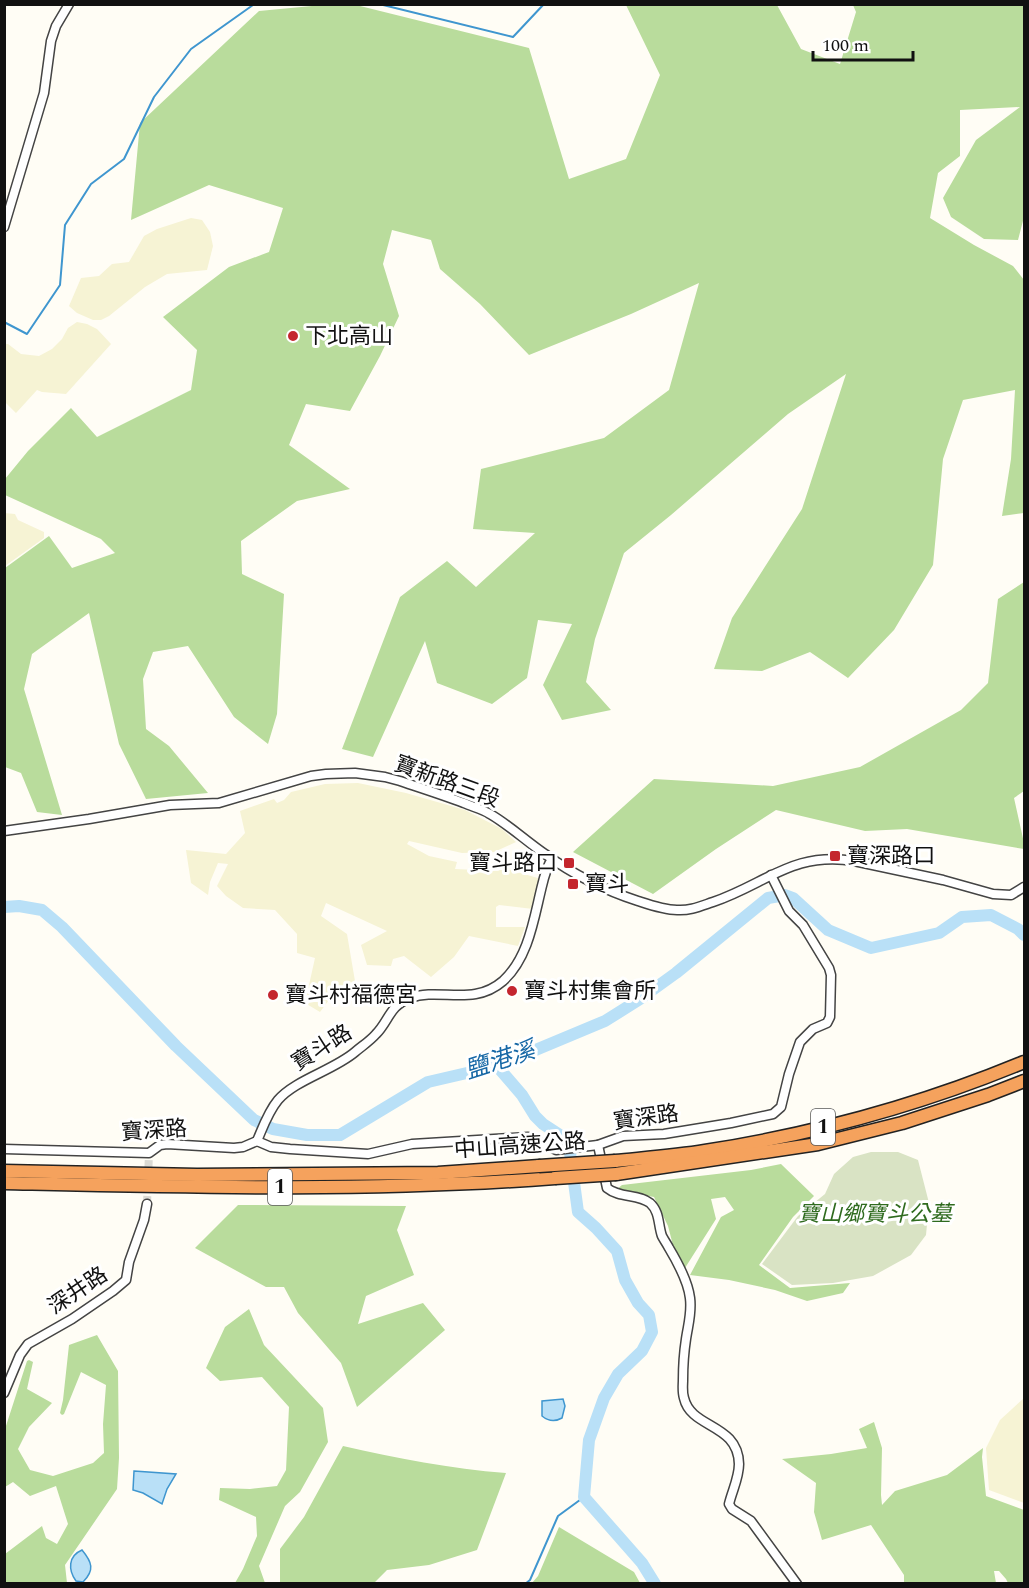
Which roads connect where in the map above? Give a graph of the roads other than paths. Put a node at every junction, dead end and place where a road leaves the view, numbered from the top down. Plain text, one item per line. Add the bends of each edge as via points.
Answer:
1 (69, 4) edge
2 (4, 227) edge
3 (4, 831) edge
4 (552, 859) junction
5 (771, 875) junction
6 (1024, 887) edge
7 (1024, 1062) edge
8 (1024, 1081) edge
9 (257, 1141) junction
10 (598, 1144) junction
11 (4, 1149) edge
12 (4, 1171) edge
13 (4, 1183) edge
14 (147, 1204) tunnel mouth
15 (4, 1394) edge
16 (797, 1584) edge

1 - 2 street via 51,41 44,93
3 - 4 street, 寶新路三段 via 170,805 219,803 311,776 355,773 400,781 487,812
4 - 5 street, 寶新路三段 via 608,891 674,910 728,897
4 - 9 street, 寶斗路 via 526,944 504,980 487,991 473,994 406,1000 394,1009 376,1035 352,1054 284,1094 268,1113
5 - 6 street, 寶新路三段 via 806,861 843,859 993,894 1011,895
5 - 10 street, 寶深路 via 789,911 803,925 831,975 830,1017 800,1042 781,1107 763,1117 664,1134 623,1136
7 - 12 highway, 中山高速公路 / 1, bridge via 890,1109 801,1133 704,1152 438,1173 209,1175
8 - 13 highway, 中山高速公路 / 1, bridge via 902,1123 818,1144 616,1174 392,1187
9 - 10 street, 寶深路 via 296,1150 368,1154 412,1144 528,1137 556,1150
9 - 11 street, 寶深路 via 234,1148 167,1144 149,1153
10 - 16 street via 607,1188 651,1204 685,1281 691,1316 684,1362 684,1399 703,1421 730,1438 736,1449 739,1464 729,1504 751,1521
14 - 15 street, 深井路 via 126,1280 72,1319 28,1344

